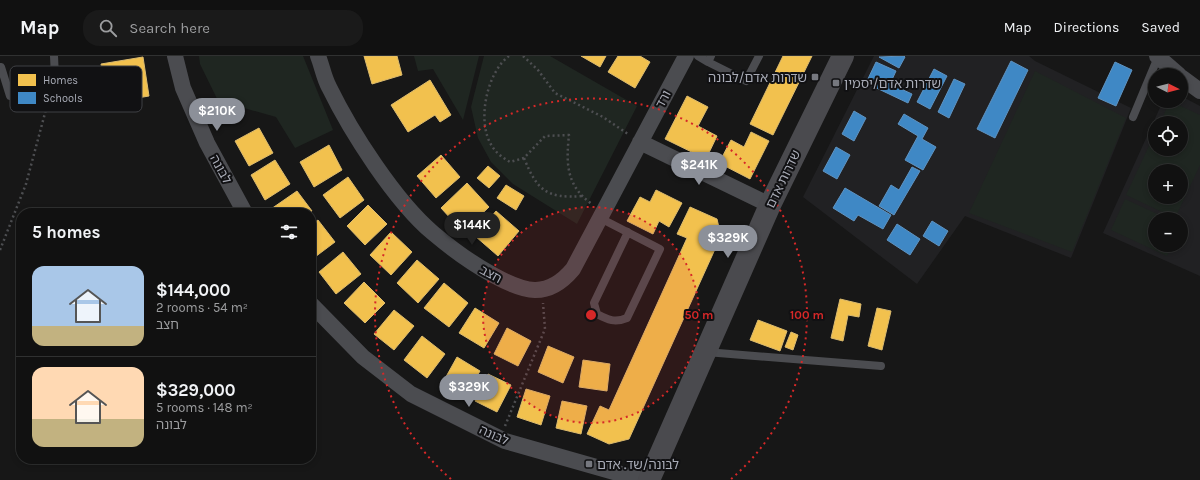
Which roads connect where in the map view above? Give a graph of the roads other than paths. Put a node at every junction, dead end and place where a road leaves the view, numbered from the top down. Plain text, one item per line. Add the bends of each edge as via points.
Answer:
1 (54, 56) edge
2 (175, 56) edge
3 (318, 56) edge
4 (686, 56) edge
5 (698, 56) edge
6 (759, 56) edge
7 (843, 56) edge
8 (1158, 56) edge
9 (709, 59) edge
10 (54, 66) edge
11 (1, 67) dead end
12 (1171, 68) edge
13 (1188, 82) edge
14 (1200, 91) edge
15 (10, 96) edge
16 (1133, 117) dead end
17 (640, 142) junction
18 (770, 205) junction
19 (242, 208) edge
20 (602, 215) junction
21 (628, 232) junction
22 (316, 309) edge
23 (705, 352) junction
24 (881, 366) dead end
25 (642, 480) edge
26 (649, 480) edge

1 - 10 lane
2 - 19 street, לבונה via 183,88 204,136
3 - 20 street, חצב via 329,87 365,148 399,197 432,232 467,261 509,284 528,290 542,290 555,286 573,269
4 - 17 street, ורד
5 - 9 lane
6 - 9 lane via 746,81
7 - 18 street, שדרות אדם
8 - 12 street
8 - 16 lane
11 - 15 lane
13 - 14 street
17 - 18 street
17 - 20 street, חצב
18 - 23 street, שדרות אדם
20 - 21 lane
21 - 21 lane via 660,249 627,318 620,321 608,320 597,314 594,303
22 - 25 street, לבונה via 363,357 411,394 500,438
23 - 24 lane
23 - 26 street, שדרות אדם

